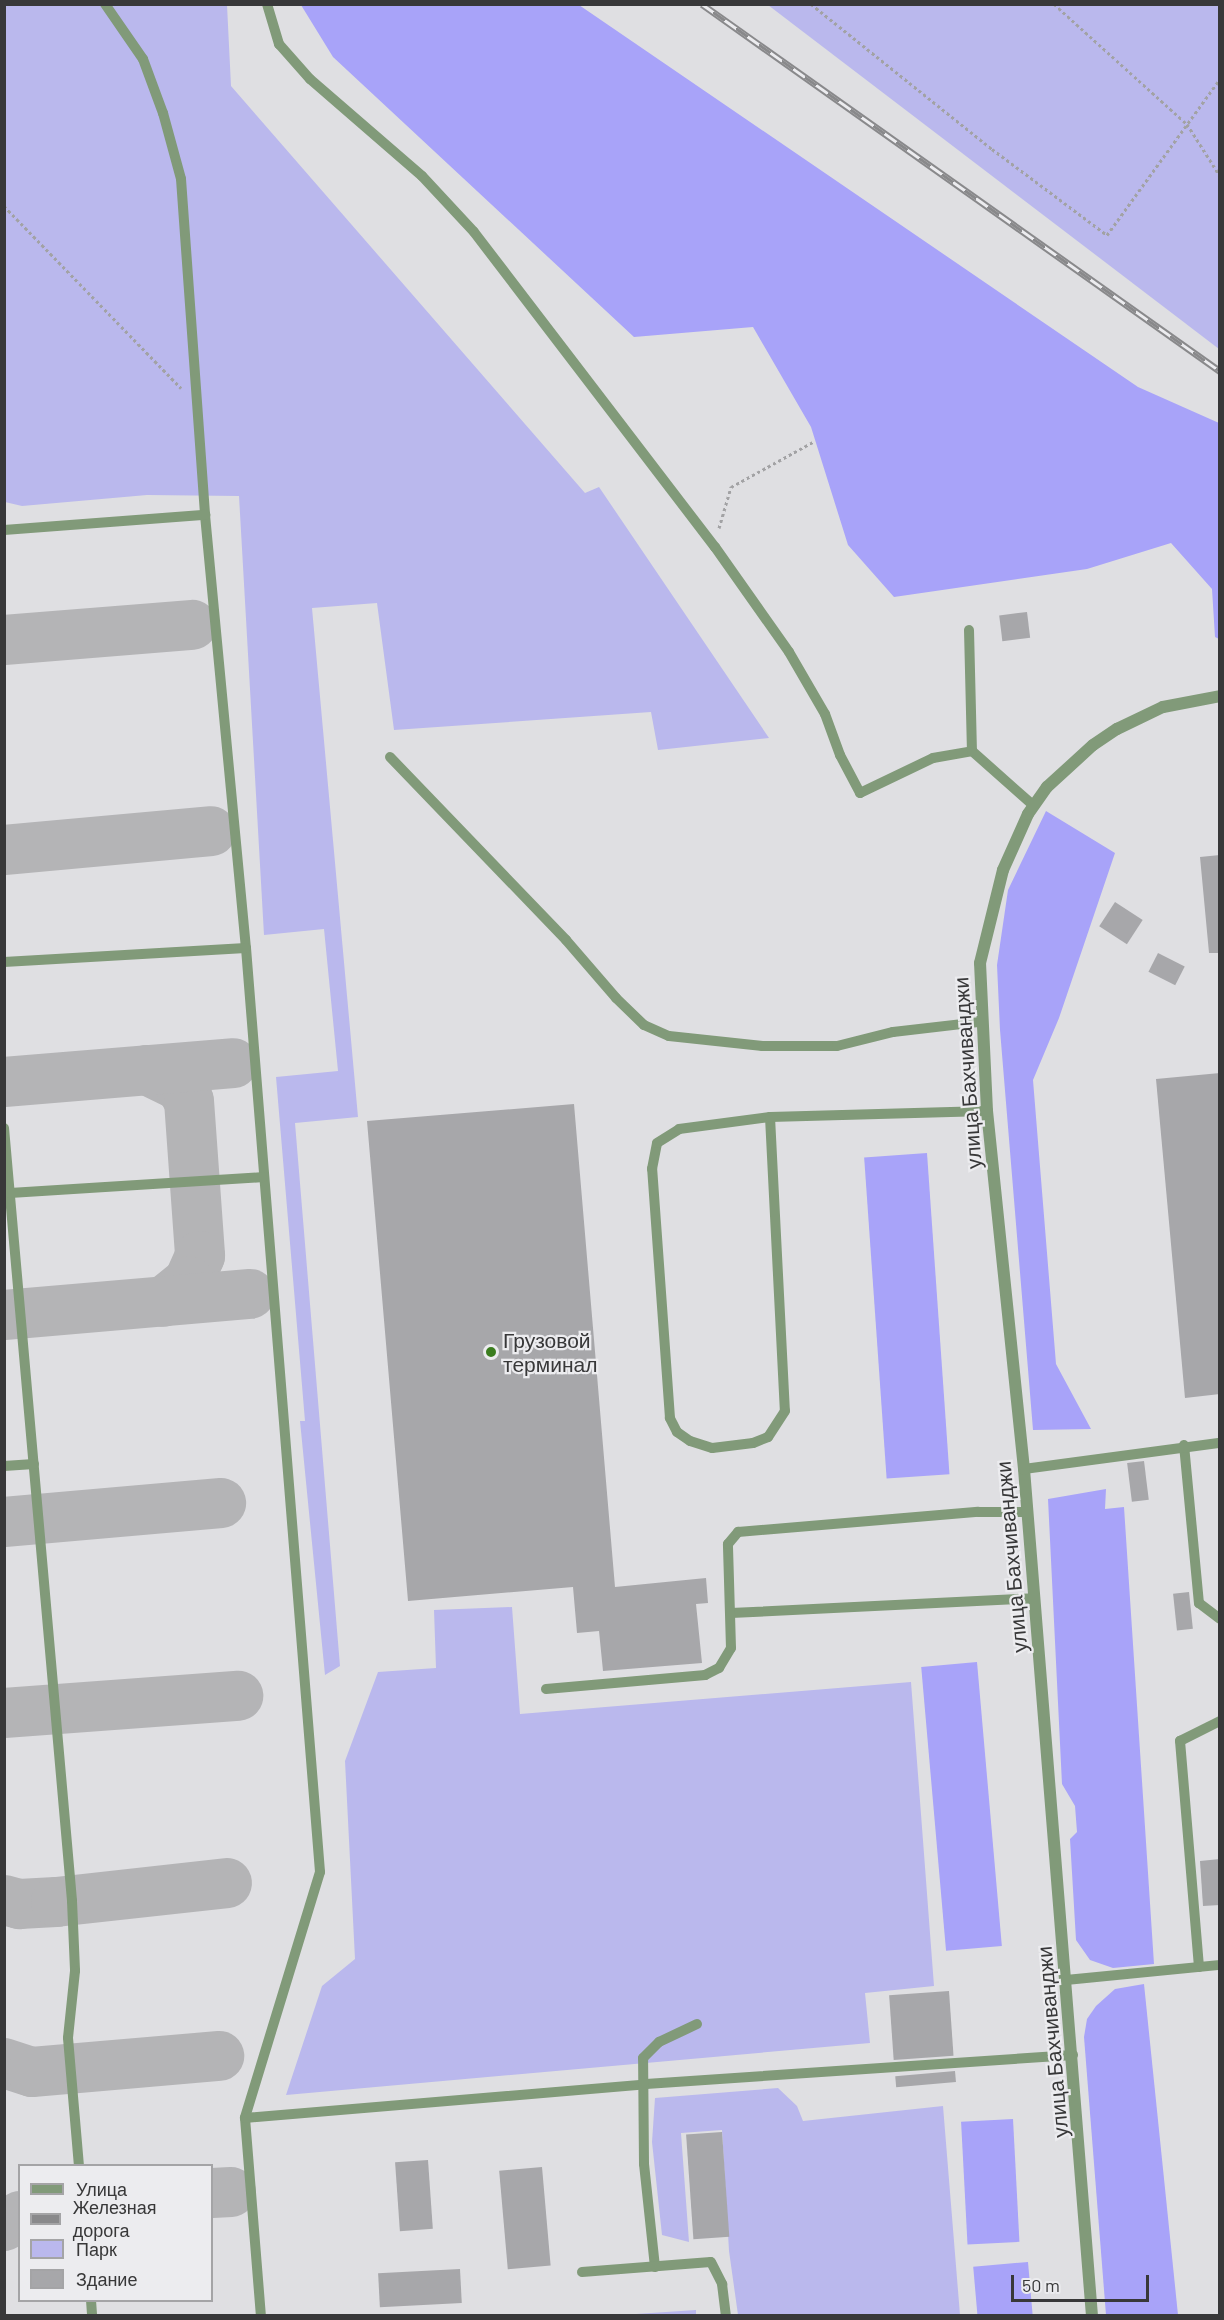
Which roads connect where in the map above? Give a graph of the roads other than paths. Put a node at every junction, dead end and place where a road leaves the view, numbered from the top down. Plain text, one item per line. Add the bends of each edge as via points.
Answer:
1 (105, 4) edge
2 (267, 4) edge
3 (205, 515) junction
4 (4, 530) edge
5 (969, 630) dead end
6 (1220, 696) edge
7 (972, 751) junction
8 (390, 757) dead end
9 (1034, 806) junction
10 (246, 948) junction
11 (4, 962) edge
12 (980, 1022) junction
13 (987, 1111) junction
14 (770, 1117) junction
15 (4, 1128) edge
16 (263, 1177) junction
17 (10, 1193) junction
18 (1220, 1443) edge
19 (1184, 1446) junction
20 (34, 1464) junction
21 (4, 1466) edge
22 (1024, 1469) junction
23 (1027, 1512) junction
24 (1034, 1598) junction
25 (731, 1613) junction
26 (1220, 1619) edge
27 (546, 1689) dead end
28 (1220, 1721) edge
29 (1220, 1965) edge
30 (1199, 1967) junction
31 (1066, 1980) junction
32 (697, 2024) dead end
33 (1073, 2055) junction
34 (646, 2085) junction
35 (244, 2118) junction
36 (79, 2164) edge
37 (655, 2267) junction
38 (582, 2272) dead end
39 (261, 2316) edge
40 (726, 2316) edge
41 (1092, 2316) edge

1 - 3 lane via 143,59 181,179
2 - 7 lane via 279,44 310,79 422,176 474,232 715,547 789,652 825,714 860,793 933,758
3 - 4 lane
3 - 10 lane
5 - 7 lane
6 - 9 street, улица Бахчиванджи via 1163,707 1116,729 1070,765
7 - 9 lane
8 - 12 lane via 644,1025 669,1036 762,1046 837,1046 893,1032
9 - 12 street, улица Бахчиванджи via 1003,870 985,932 980,963
10 - 11 lane
10 - 16 lane
12 - 13 street, улица Бахчиванджи
13 - 14 lane
13 - 22 street, улица Бахчиванджи
14 - 14 lane via 679,1129 665,1134 653,1154 670,1418 677,1432 712,1448 768,1437 785,1411
15 - 17 lane
16 - 17 lane
16 - 35 lane via 320,1872
17 - 20 lane
18 - 19 lane
19 - 22 lane
19 - 26 lane via 1199,1603
20 - 21 lane
20 - 36 lane via 72,1901 75,1971 68,2038
22 - 23 street, улица Бахчиванджи
23 - 24 street, улица Бахчиванджи
23 - 25 lane via 978,1512 738,1532 728,1544
24 - 25 lane
24 - 31 street, улица Бахчиванджи
25 - 27 lane via 728,1659 705,1675
28 - 30 lane via 1197,1729 1180,1742
29 - 30 lane
30 - 31 lane
31 - 33 street, улица Бахчиванджи
32 - 34 lane via 659,2042 643,2058
33 - 34 lane
33 - 41 street, улица Бахчиванджи
34 - 35 lane
34 - 37 lane via 644,2164
35 - 39 lane
37 - 38 lane
37 - 40 lane via 711,2262 722,2284

